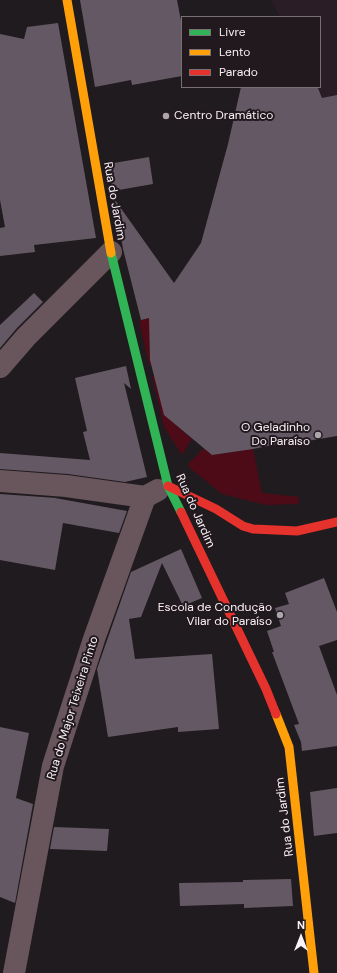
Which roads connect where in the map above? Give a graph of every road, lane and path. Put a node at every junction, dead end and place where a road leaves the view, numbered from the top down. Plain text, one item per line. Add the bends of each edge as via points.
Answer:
1 (67, 0) edge
2 (111, 252) junction
3 (0, 366) edge
4 (0, 481) edge
5 (168, 486) junction
6 (145, 497) junction
7 (337, 522) edge
8 (14, 973) edge
9 (314, 973) edge

1 - 2 main road, Rua do Jardim
2 - 3 street
2 - 5 main road, Rua do Jardim
4 - 6 street via 66,486
5 - 6 street
5 - 7 main road via 253,529 298,531
5 - 9 main road, Rua do Jardim via 266,689 289,747
6 - 8 street, Rua do Major Teixeira Pinto via 94,639 53,766

